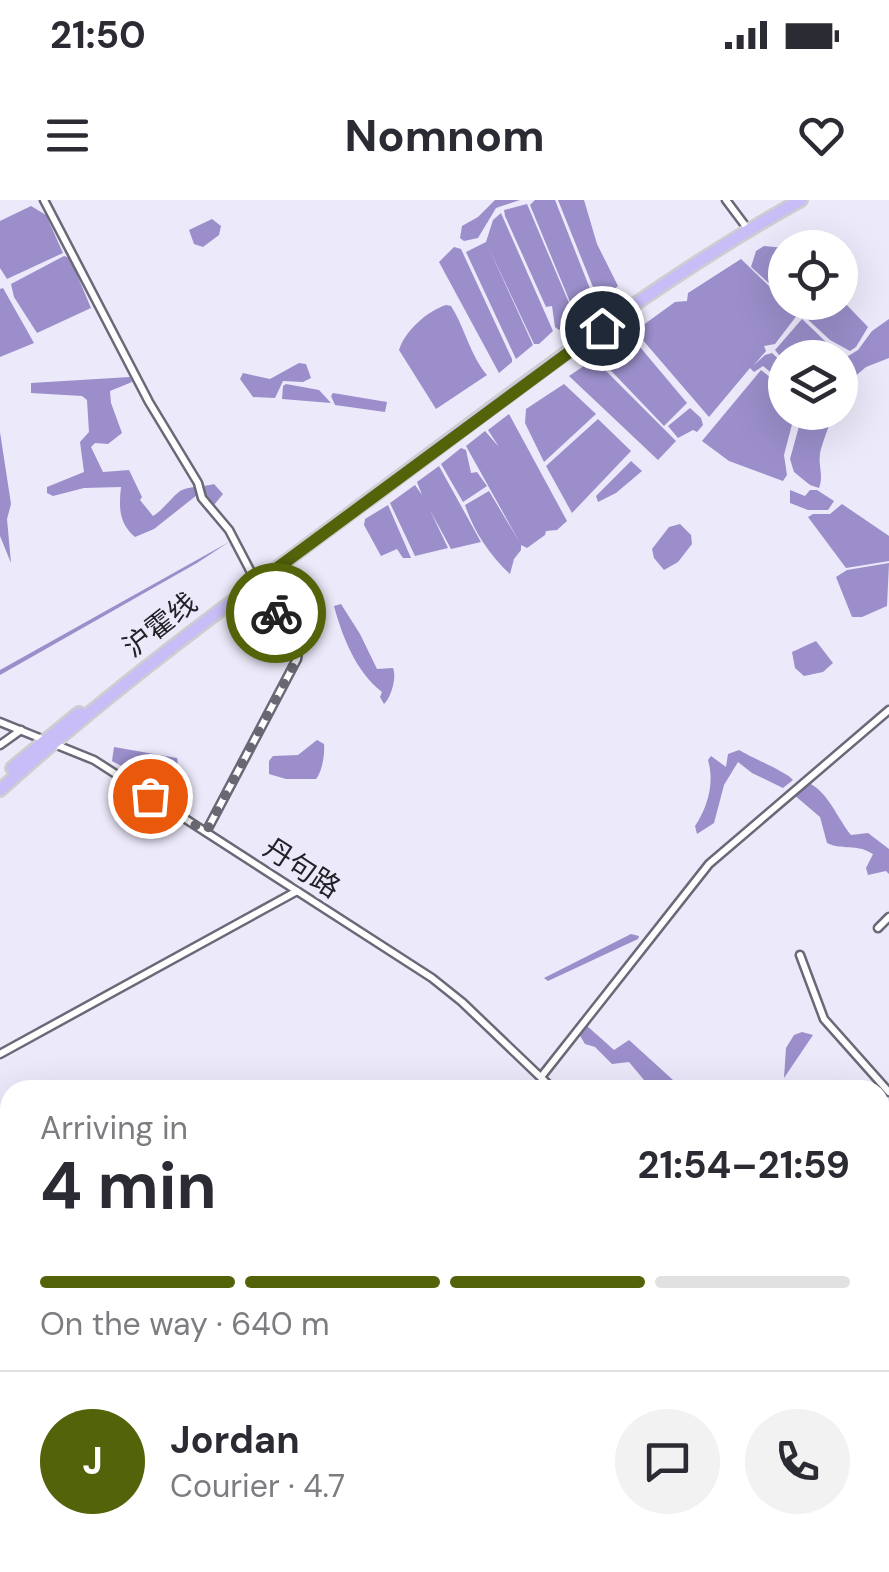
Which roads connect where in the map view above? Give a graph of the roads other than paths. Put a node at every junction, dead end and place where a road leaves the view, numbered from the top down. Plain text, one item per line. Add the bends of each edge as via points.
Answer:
1 (44, 200) edge
2 (726, 200) edge
3 (786, 200) edge
4 (801, 200) edge
5 (744, 224) junction
6 (255, 580) junction
7 (889, 710) edge
8 (0, 722) edge
9 (21, 730) junction
10 (51, 742) junction
11 (0, 745) edge
12 (0, 780) edge
13 (0, 790) edge
14 (206, 832) junction
15 (297, 891) junction
16 (889, 917) edge
17 (878, 928) dead end
18 (800, 955) dead end
19 (0, 1054) edge
20 (540, 1077) junction
21 (543, 1080) edge
22 (884, 1080) edge

1 - 6 street via 202,498 229,530
2 - 5 street
3 - 5 highway, 沪霍线
4 - 6 highway, 沪霍线 via 628,308
5 - 6 highway, 沪霍线 via 608,314
6 - 10 highway, 沪霍线 via 132,669
6 - 14 street via 297,659
7 - 20 street via 709,864
8 - 9 street, 丹句路
9 - 10 street, 丹句路
9 - 11 street
10 - 12 highway, 沪霍线
10 - 13 highway, 沪霍线
10 - 14 street, 丹句路 via 94,760
14 - 15 street, 丹句路
15 - 19 street
15 - 20 street, 丹句路 via 432,978
16 - 17 street
18 - 22 street via 824,1019
20 - 21 street, 丹句路

